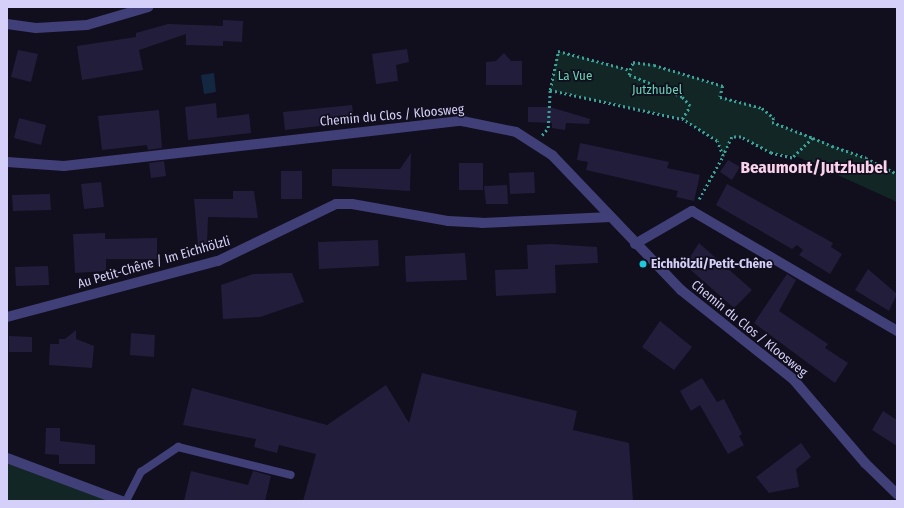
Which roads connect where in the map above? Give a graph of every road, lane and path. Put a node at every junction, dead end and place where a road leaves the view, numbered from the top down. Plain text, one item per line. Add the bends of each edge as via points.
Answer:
1 (148, 7) edge
2 (7, 24) edge
3 (630, 70) junction
4 (550, 90) junction
5 (682, 119) junction
6 (813, 138) junction
7 (536, 142) junction
8 (723, 156) junction
9 (7, 162) edge
10 (897, 174) edge
11 (692, 211) junction
12 (611, 217) junction
13 (635, 244) junction
14 (7, 317) edge
15 (897, 331) edge
16 (7, 458) edge
17 (290, 475) dead end
18 (897, 494) edge
19 (122, 501) edge
20 (126, 501) edge

1 - 2 street via 87,25 36,28
3 - 4 path via 558,51
3 - 5 path via 629,75 682,97 690,106
3 - 6 path via 633,62 654,65 723,86 720,97 762,108 774,118 772,122
4 - 5 path
4 - 7 path via 548,128
5 - 8 path via 717,141
6 - 8 path via 792,158 771,153 741,137 732,138
6 - 10 path
7 - 9 street, Chemin du Clos / Kloosweg via 502,127 462,121 64,166
7 - 12 street, Chemin du Clos / Kloosweg via 552,155
8 - 11 path
11 - 13 street
11 - 15 street
12 - 13 street, Chemin du Clos / Kloosweg
12 - 14 street, Au Petit-Chêne / Im Eichhölzli via 482,223 448,221 366,205 336,204 218,261
13 - 18 street, Chemin du Clos / Kloosweg via 681,290 793,379 865,463
16 - 19 street
17 - 20 lane via 178,447 141,472

